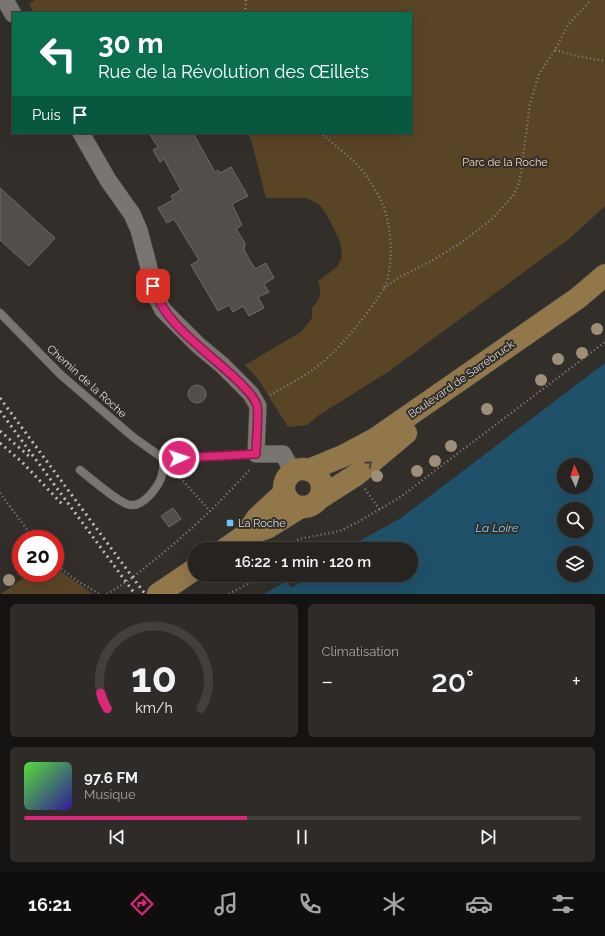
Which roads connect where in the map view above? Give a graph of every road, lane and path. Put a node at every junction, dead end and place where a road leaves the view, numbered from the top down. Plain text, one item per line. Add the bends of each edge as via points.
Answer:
1 (5, 0) edge
2 (246, 0) edge
3 (591, 0) edge
4 (12, 12) edge
5 (245, 12) edge
6 (555, 50) junction
7 (605, 61) edge
8 (82, 134) edge
9 (322, 134) edge
10 (605, 275) edge
11 (384, 288) junction
12 (605, 290) edge
13 (0, 313) edge
14 (605, 342) edge
15 (256, 403) junction
16 (256, 454) junction
17 (164, 460) junction
18 (80, 470) dead end
19 (301, 471) junction
20 (284, 493) junction
21 (0, 494) edge
22 (310, 503) junction
23 (210, 511) junction
24 (27, 530) edge
25 (247, 534) junction
26 (235, 542) edge
27 (294, 542) edge
28 (64, 570) edge
29 (188, 574) edge
30 (251, 582) edge
31 (99, 594) edge
32 (107, 594) edge
33 (158, 594) edge
34 (229, 594) edge

1 - 4 street
2 - 5 path
3 - 6 path via 568,25
6 - 7 path
6 - 11 path via 539,74 534,88 521,172 513,196 492,219 462,242
8 - 15 street via 108,180 132,214 155,296 163,310 251,394
9 - 11 path via 364,173 382,204 390,239 390,264
10 - 19 main road, Boulevard de Sarrebruck via 578,298 375,439 344,456
11 - 15 path via 366,315 324,361
22 -> 12 main road, Boulevard de Sarrebruck via 356,475 431,411
13 - 17 lane, Chemin de la Roche via 61,375
14 - 27 path via 399,498 340,531
15 - 16 street
16 - 17 lane
16 - 19 street via 283,454
16 - 23 path via 253,464
17 - 18 lane via 163,474 156,489 136,505 121,501
17 - 23 path
19 - 20 main road via 288,476 284,482
19 - 22 main road via 316,474 321,481 322,490
20 - 22 main road via 290,503
20 - 25 main road, Boulevard de Sarrebruck via 257,518
21 - 24 path
22 - 25 main road, Boulevard de Sarrebruck via 267,528
23 - 32 path via 172,546
25 - 26 main road, Boulevard de Sarrebruck
28 - 31 path
29 - 33 main road
30 - 34 path

